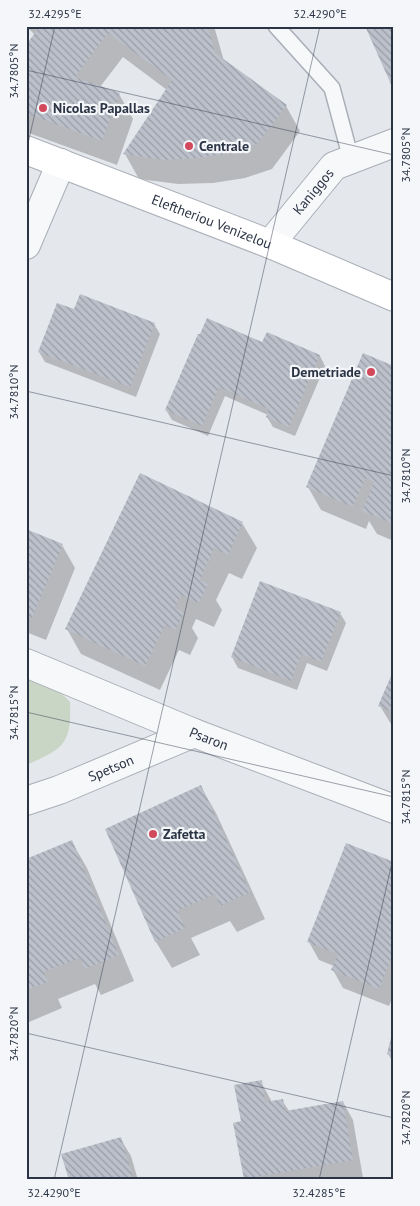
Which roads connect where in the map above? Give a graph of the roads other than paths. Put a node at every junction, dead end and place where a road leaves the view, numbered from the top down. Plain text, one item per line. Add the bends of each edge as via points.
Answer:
1 (276, 26) edge
2 (394, 143) edge
3 (26, 150) edge
4 (351, 159) junction
5 (61, 163) junction
6 (270, 244) junction
7 (26, 245) edge
8 (394, 296) edge
9 (26, 663) edge
10 (194, 733) junction
11 (26, 800) edge
12 (394, 809) edge

1 - 4 lane via 332,88
2 - 4 street, Kaniggos
3 - 5 main road, Eleftheriou Venizelou
4 - 6 street, Kaniggos via 334,166
5 - 6 main road, Eleftheriou Venizelou
5 - 7 street
6 - 8 main road, Eleftheriou Venizelou
9 - 10 street, Psaron
10 - 11 street, Spetson via 58,790
10 - 12 street, Psaron

